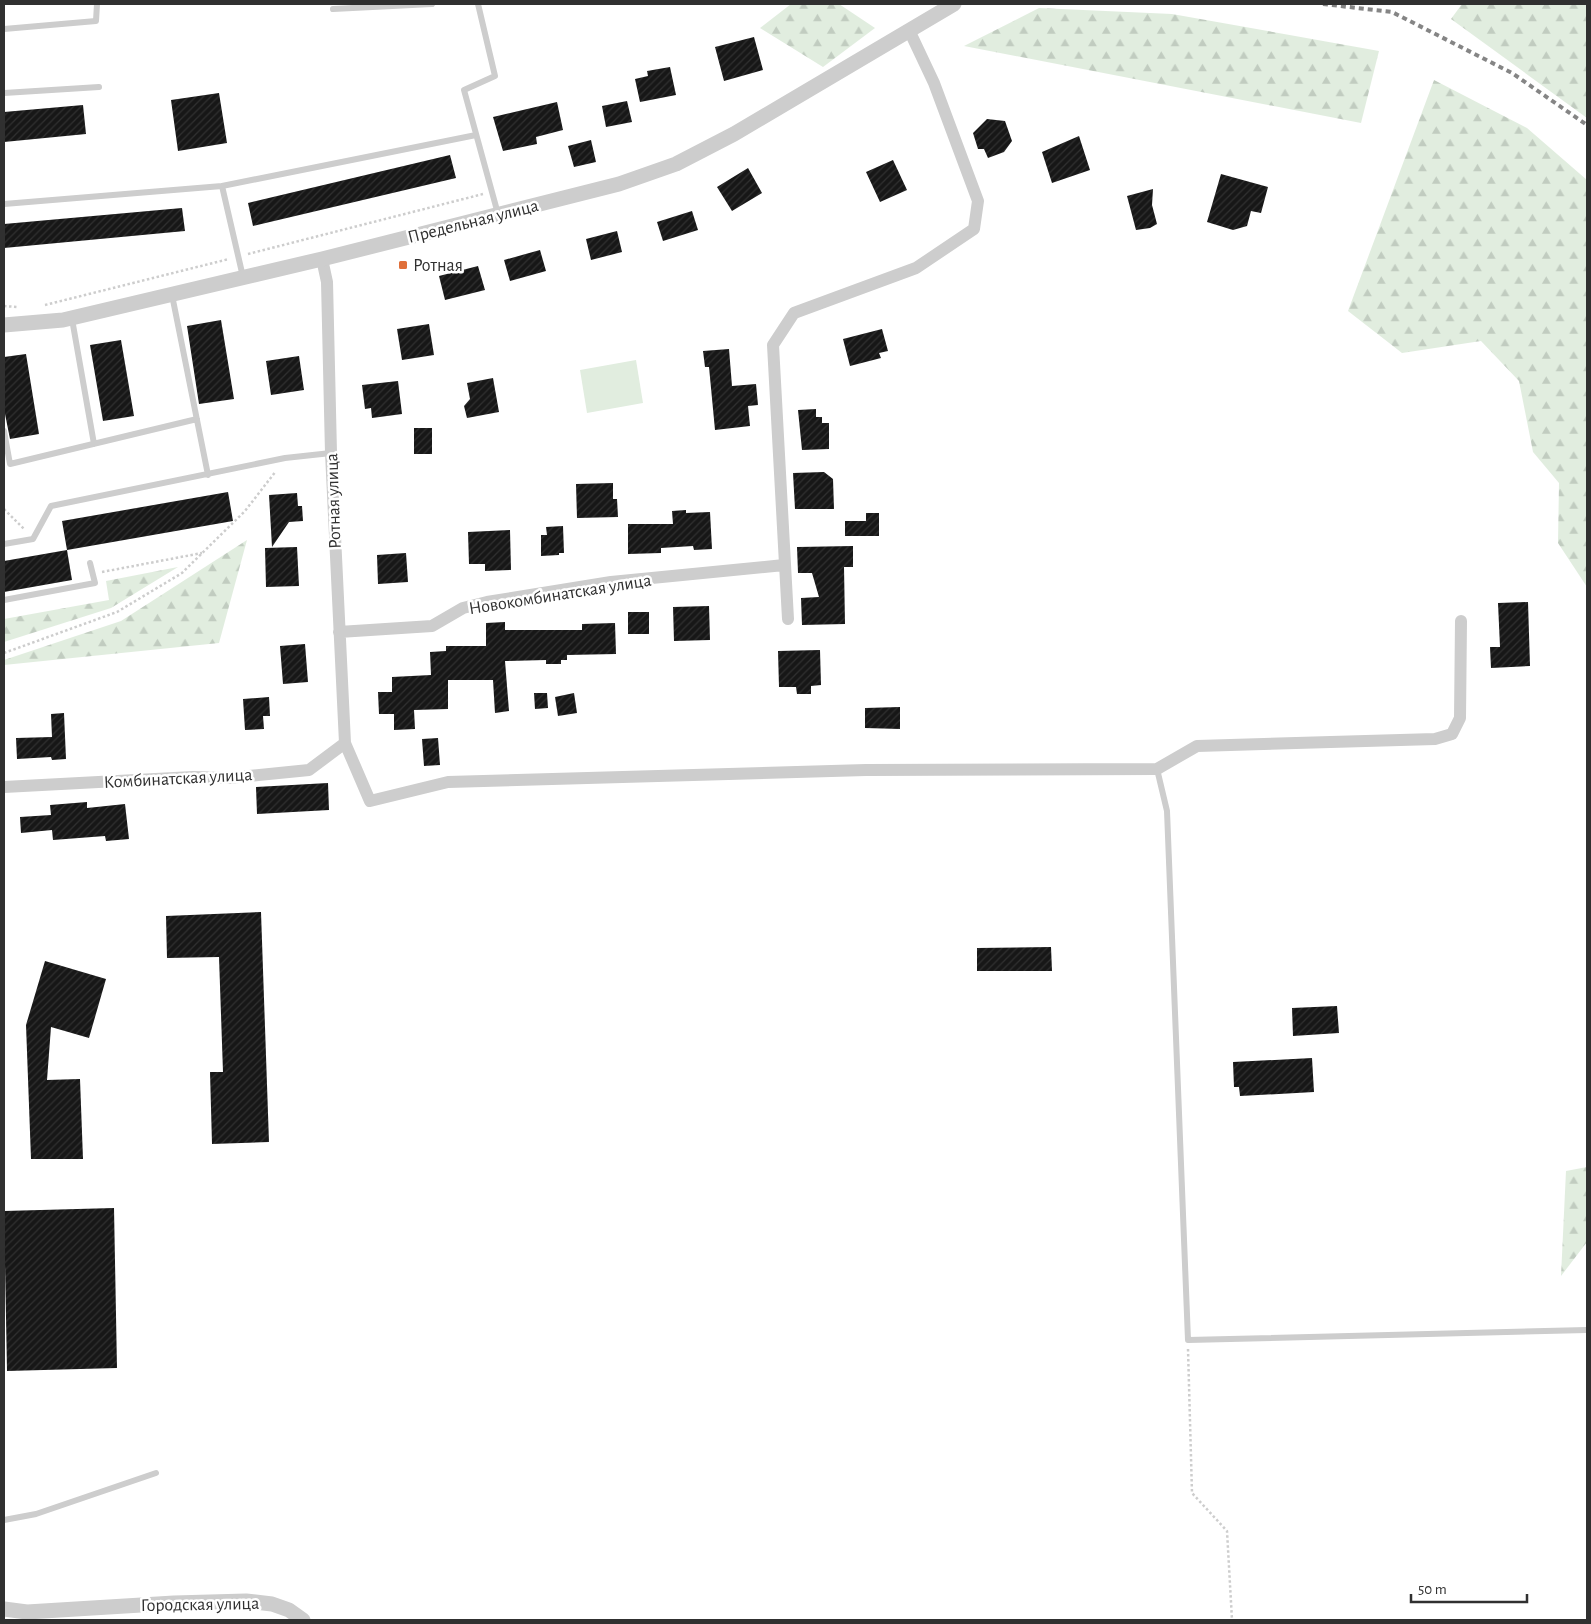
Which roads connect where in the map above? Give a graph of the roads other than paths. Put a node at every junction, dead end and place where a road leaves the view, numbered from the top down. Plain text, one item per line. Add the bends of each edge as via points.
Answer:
1 (97, 4) edge
2 (432, 4) edge
3 (478, 4) edge
4 (954, 4) edge
5 (333, 9) dead end
6 (4, 29) edge
7 (909, 30) junction
8 (99, 88) dead end
9 (4, 93) edge
10 (476, 135) junction
11 (222, 186) junction
12 (4, 204) edge
13 (498, 215) junction
14 (322, 259) junction
15 (243, 277) junction
16 (171, 294) junction
17 (72, 318) junction
18 (4, 325) edge
19 (197, 420) junction
20 (4, 431) edge
21 (94, 444) junction
22 (331, 453) junction
23 (208, 475) junction
24 (4, 544) edge
25 (90, 563) dead end
26 (784, 565) junction
27 (4, 600) edge
28 (788, 619) dead end
29 (1461, 621) dead end
30 (339, 632) junction
31 (345, 743) junction
32 (1157, 769) junction
33 (4, 787) edge
34 (1587, 1330) edge
35 (156, 1473) dead end
36 (4, 1520) edge
37 (4, 1609) edge
38 (303, 1620) edge

1 - 6 lane via 96,21
2 - 5 lane
3 - 10 lane via 495,76 464,90
4 - 7 street, Предельная улица
7 - 13 street, Предельная улица via 734,134 676,164 619,184
7 - 26 street via 934,83 978,201 974,229 916,268 794,313 773,345
8 - 9 lane
10 - 11 lane
10 - 13 lane
11 - 12 lane
11 - 15 lane
13 - 14 street, Предельная улица
14 - 15 street, Предельная улица
14 - 22 street, Ротная улица via 327,282
15 - 16 street, Предельная улица
16 - 17 street, Предельная улица
16 - 19 lane
17 - 18 street, Предельная улица
17 - 21 lane
19 - 21 lane
19 - 23 lane
20 - 21 lane via 10,464
22 - 23 lane via 285,458
22 - 30 street, Ротная улица
23 - 24 lane via 51,506 33,539
25 - 27 lane via 95,583
26 - 28 street
26 - 30 street, Новокомбинатская улица via 611,582 487,602 463,608 432,626
29 - 32 street via 1460,718 1452,734 1435,739 1197,746
30 - 31 street, Ротная улица
31 - 32 street via 370,801 448,782 866,770
31 - 33 street, Комбинатская улица via 309,770 228,778
32 - 34 lane via 1167,811 1188,1340
35 - 36 lane via 36,1514
37 - 38 street, Городская улица via 26,1612 246,1601 281,1607

